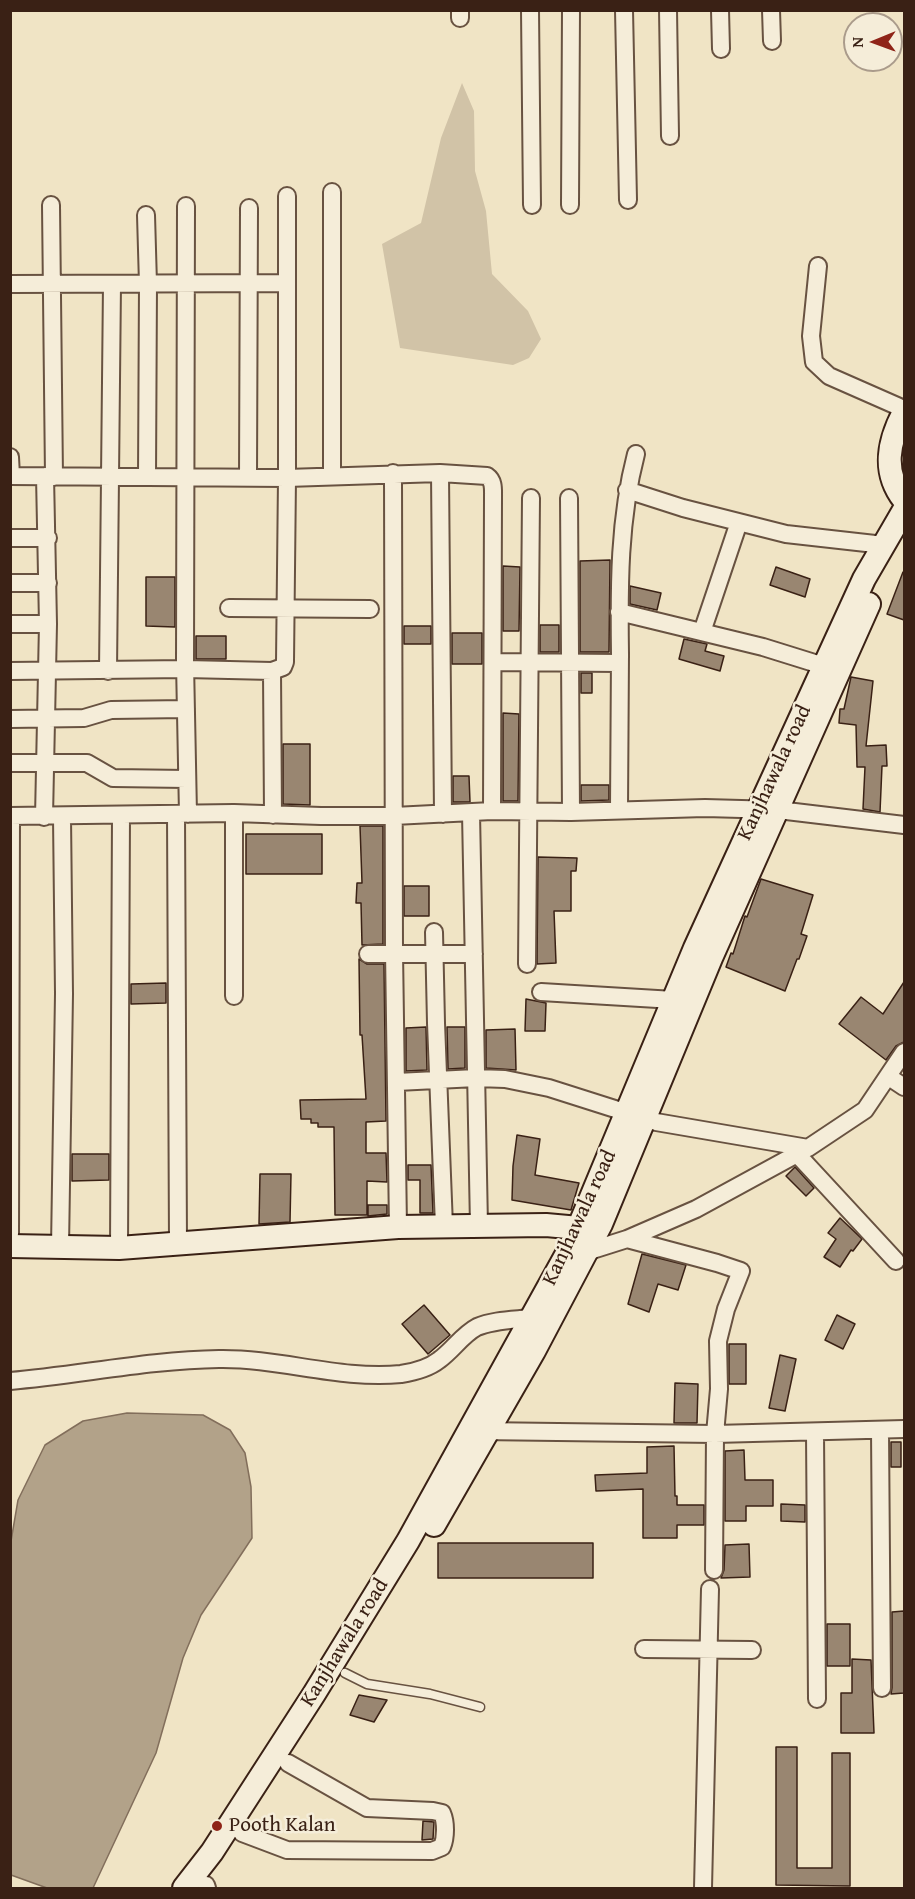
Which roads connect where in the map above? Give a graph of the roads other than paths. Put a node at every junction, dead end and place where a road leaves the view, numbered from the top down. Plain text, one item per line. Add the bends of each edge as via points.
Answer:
1 (530, 10) edge
2 (571, 10) edge
3 (624, 10) edge
4 (668, 10) edge
5 (720, 10) edge
6 (771, 10) edge
7 (772, 41) dead end
8 (721, 49) dead end
9 (670, 136) dead end
10 (332, 192) dead end
11 (287, 196) dead end
12 (628, 200) dead end
13 (51, 205) dead end
14 (532, 205) dead end
15 (570, 205) dead end
16 (186, 206) dead end
17 (249, 208) dead end
18 (146, 215) dead end
19 (818, 266) dead end
20 (287, 283) junction
21 (10, 284) edge
22 (52, 284) junction
23 (112, 284) junction
24 (148, 284) junction
25 (186, 284) junction
26 (248, 284) junction
27 (904, 411) edge
28 (636, 454) dead end
29 (10, 457) edge
30 (393, 473) junction
31 (440, 473) junction
32 (11, 476) edge
33 (332, 476) junction
34 (49, 477) junction
35 (111, 477) junction
36 (147, 477) junction
37 (185, 477) junction
38 (248, 477) junction
39 (287, 478) junction
40 (627, 490) junction
41 (531, 498) dead end
42 (569, 498) dead end
43 (904, 500) edge
44 (904, 510) edge
45 (739, 522) junction
46 (10, 538) edge
47 (48, 538) junction
48 (894, 542) edge
49 (10, 583) edge
50 (48, 583) junction
51 (229, 608) dead end
52 (286, 608) junction
53 (370, 609) dead end
54 (620, 612) junction
55 (10, 624) edge
56 (48, 624) junction
57 (702, 632) junction
58 (493, 662) junction
59 (531, 663) junction
60 (571, 663) junction
61 (620, 663) junction
62 (824, 666) junction
63 (186, 669) junction
64 (10, 671) edge
65 (46, 671) junction
66 (108, 671) junction
67 (272, 672) junction
68 (186, 709) junction
69 (10, 719) edge
70 (45, 719) junction
71 (10, 763) edge
72 (44, 763) junction
73 (187, 779) junction
74 (619, 809) junction
75 (768, 810) junction
76 (492, 811) junction
77 (527, 811) junction
78 (571, 812) junction
79 (234, 813) junction
80 (471, 813) junction
81 (182, 814) junction
82 (273, 814) junction
83 (443, 814) junction
84 (121, 815) junction
85 (11, 816) edge
86 (394, 816) junction
87 (44, 817) junction
88 (62, 817) junction
89 (904, 825) edge
90 (434, 932) dead end
91 (368, 954) dead end
92 (394, 954) junction
93 (434, 954) junction
94 (474, 954) junction
95 (526, 964) dead end
96 (541, 992) dead end
97 (234, 996) dead end
98 (674, 1000) junction
99 (904, 1052) edge
100 (889, 1077) junction
101 (476, 1078) junction
102 (438, 1080) junction
103 (397, 1082) junction
104 (904, 1087) edge
105 (636, 1116) junction
106 (803, 1151) junction
107 (444, 1226) junction
108 (479, 1226) junction
109 (399, 1227) junction
110 (579, 1228) junction
111 (10, 1234) edge
112 (627, 1239) junction
113 (178, 1244) junction
114 (10, 1246) edge
115 (60, 1247) junction
116 (119, 1248) junction
117 (586, 1252) junction
118 (896, 1261) dead end
119 (531, 1318) junction
120 (10, 1381) edge
121 (904, 1429) edge
122 (478, 1430) junction
123 (880, 1430) junction
124 (815, 1433) junction
125 (715, 1434) junction
126 (714, 1570) dead end
127 (710, 1589) dead end
128 (644, 1649) dead end
129 (708, 1650) junction
130 (752, 1650) dead end
131 (345, 1673) junction
132 (882, 1688) dead end
133 (817, 1700) dead end
134 (480, 1707) dead end
135 (288, 1763) junction
136 (242, 1833) junction
137 (206, 1887) edge
138 (184, 1888) edge
139 (703, 1888) edge

1 - 14 street
2 - 15 street
3 - 12 street
4 - 9 street
5 - 8 street
6 - 7 street
10 - 33 street
11 - 20 street
13 - 22 street
16 - 25 street
17 - 26 street
18 - 24 street
19 - 27 street via 811,336 814,362 829,376
20 - 26 street
20 - 39 street
21 - 22 street
22 - 23 street
22 - 34 street
23 - 24 street
23 - 35 street
24 - 25 street
24 - 36 street
25 - 26 street
25 - 37 street
26 - 38 street
27 - 43 main road via 890,456 892,483
28 - 40 street
29 - 32 street
30 - 31 street
30 - 33 street
30 - 86 street
31 - 58 street via 487,476 493,485
31 - 83 street
32 - 34 street
33 - 39 street
34 - 35 street
34 - 47 street
35 - 36 street
35 - 66 street
36 - 37 street
37 - 38 street
37 - 63 street
38 - 39 street
39 - 52 street
40 - 45 street
40 - 54 street
41 - 59 street
42 - 60 street
44 - 48 main road, Kanjhawala road
45 - 48 street via 786,534
45 - 57 street
46 - 47 street
47 - 50 street
48 - 62 main road, Kanjhawala road via 864,579
48 - 75 main road, Kanjhawala road via 877,586
49 - 50 street
50 - 56 street
51 - 52 street
52 - 53 street
52 - 67 street via 285,662
54 - 57 street
54 - 61 street
55 - 56 street
56 - 65 street
57 - 62 street
58 - 59 street
58 - 76 street
59 - 60 street
59 - 77 street
60 - 61 street
60 - 78 street
61 - 74 street
62 - 75 main road, Kanjhawala road
63 - 66 street
63 - 67 street
63 - 68 street
64 - 65 street
65 - 66 street
65 - 70 street
67 - 82 street
68 - 70 street via 111,710 84,718
68 - 73 street
69 - 70 street
70 - 72 street
71 - 72 street
72 - 73 street via 87,763 113,778
72 - 87 street
73 - 81 street
74 - 75 street
74 - 78 street
75 - 89 street
75 - 98 main road, Kanjhawala road via 695,948
75 - 105 main road, Kanjhawala road via 711,958
76 - 77 street
76 - 80 street
77 - 78 street
77 - 95 street
79 - 81 street
79 - 82 street
79 - 97 street
80 - 83 street
80 - 94 street
81 - 84 street
81 - 113 street
82 - 86 street
83 - 86 street
84 - 88 street
84 - 116 street
85 - 87 street
85 - 111 street
86 - 92 street
87 - 88 street
88 - 115 street
90 - 93 street
91 - 92 street
92 - 93 street
92 - 103 street
93 - 94 street
93 - 102 street
94 - 101 street
96 - 98 street
98 - 105 main road, Kanjhawala road
99 - 100 street
100 - 104 street
100 - 106 street via 865,1110
101 - 102 street
101 - 105 street via 541,1086
101 - 108 street
102 - 103 street
102 - 107 street
103 - 109 street
105 - 106 street
105 - 110 main road, Kanjhawala road
105 - 117 main road, Kanjhawala road via 601,1224
106 - 112 street via 696,1209
106 - 118 street
107 - 108 main road
107 - 109 main road
108 - 110 main road
109 - 113 main road
110 - 119 main road, Kanjhawala road
112 - 117 street
112 - 125 street via 741,1272 719,1330
113 - 116 main road
114 - 115 main road
115 - 116 main road
117 - 122 main road, Kanjhawala road
119 - 120 street via 485,1324 439,1361 403,1374 362,1375 219,1359
119 - 122 main road, Kanjhawala road
121 - 123 street
122 - 125 street
122 - 131 main road, Kanjhawala road via 421,1549
122 - 138 main road, Kanjhawala road via 314,1694 212,1852
123 - 124 street
123 - 132 street
124 - 125 street
124 - 133 street
125 - 126 street
127 - 129 street
128 - 129 street
129 - 130 street
129 - 139 street
131 - 134 lane via 367,1684
131 - 135 main road, Kanjhawala road
135 - 136 main road, Kanjhawala road
135 - 136 street via 367,1808 442,1813 442,1846 432,1851 287,1850
136 - 137 main road, Kanjhawala road

